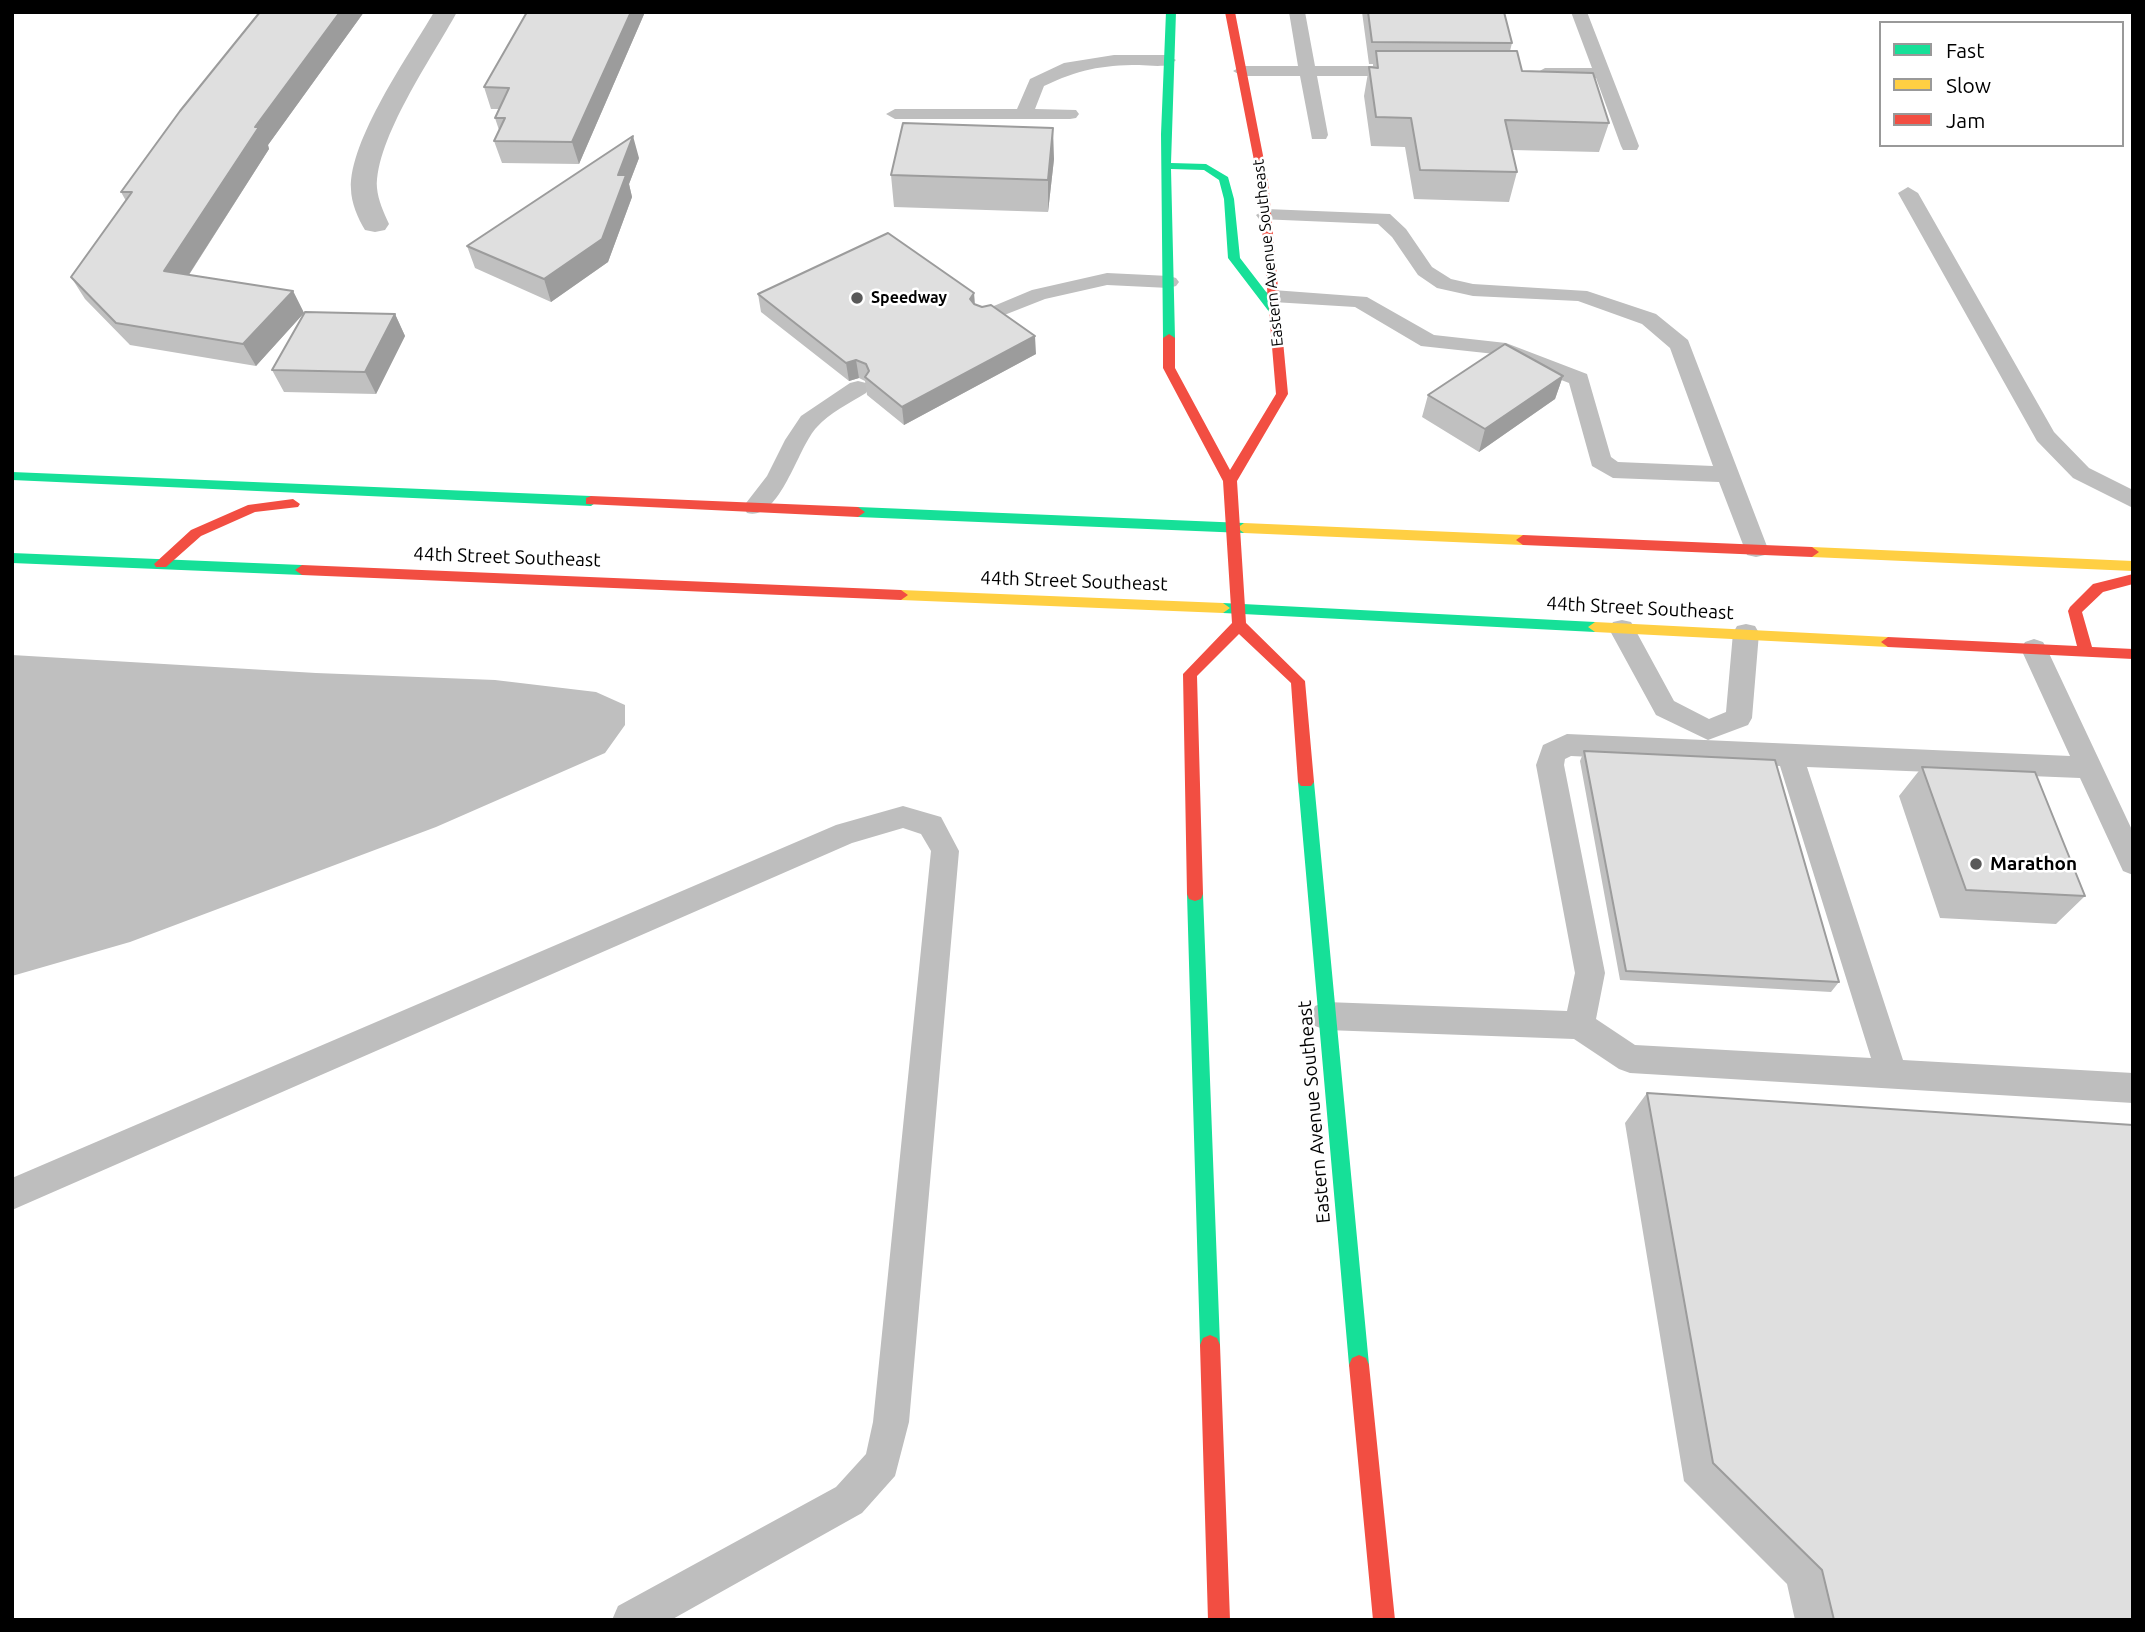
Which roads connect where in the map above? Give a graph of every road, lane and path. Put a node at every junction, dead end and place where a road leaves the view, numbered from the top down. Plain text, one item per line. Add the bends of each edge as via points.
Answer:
1 (446, 12) edge
2 (1171, 12) edge
3 (1230, 12) edge
4 (1297, 12) edge
5 (1580, 12) edge
6 (1167, 60) junction
7 (1242, 71) junction
8 (1308, 71) junction
9 (1427, 71) edge
10 (1522, 72) edge
11 (1603, 73) junction
12 (895, 114) dead end
13 (1024, 114) junction
14 (1070, 114) dead end
15 (1319, 135) dead end
16 (1630, 146) dead end
17 (1167, 166) junction
18 (1908, 193) dead end
19 (1266, 215) junction
20 (375, 224) dead end
21 (1170, 282) junction
22 (1273, 303) junction
23 (984, 317) edge
24 (858, 388) dead end
25 (1727, 474) junction
26 (12, 476) edge
27 (1230, 481) junction
28 (399, 492) junction
29 (2133, 500) edge
30 (755, 507) junction
31 (1232, 526) junction
32 (1756, 549) junction
33 (12, 558) edge
34 (161, 564) junction
35 (2133, 566) edge
36 (2133, 579) edge
37 (1238, 617) junction
38 (1622, 629) junction
39 (1745, 634) junction
40 (2034, 649) junction
41 (2085, 652) junction
42 (2133, 654) edge
43 (1712, 741) junction
44 (1790, 756) junction
45 (2089, 768) junction
46 (2133, 863) edge
47 (1326, 1016) junction
48 (1579, 1025) junction
49 (1892, 1074) junction
50 (2133, 1088) edge
51 (12, 1194) edge
52 (632, 1620) edge
53 (1219, 1620) edge
54 (1384, 1620) edge

1 - 20 street via 374,141 365,167 364,188
2 - 6 main road
3 - 7 main road, Eastern Avenue Southeast
4 - 8 lane
5 - 11 lane
6 - 13 lane via 1114,60 1070,67 1036,83
6 - 17 main road
7 - 8 lane
7 - 19 main road, Eastern Avenue Southeast
8 - 9 lane
8 - 15 lane
10 - 11 lane
11 - 16 lane
12 - 13 lane
13 - 14 lane
17 - 21 main road
17 - 22 main road via 1206,167 1224,178 1234,258
18 - 29 lane via 2045,436 2081,473
19 - 22 main road, Eastern Avenue Southeast
19 - 25 lane via 1383,218 1424,271 1444,284 1473,290 1580,295 1650,319 1680,345
21 - 23 lane via 1107,279 1040,294
21 - 27 main road via 1169,368
22 - 25 lane via 1360,301 1429,341 1498,348 1579,379 1600,461 1613,470
22 - 27 main road, Eastern Avenue Southeast via 1282,394
24 - 30 lane via 809,421 777,479
25 - 32 lane
26 - 28 main road
27 - 31 main road
28 - 30 main road
28 - 34 main road via 253,508 196,533
30 - 31 main road
31 - 32 main road
31 - 37 main road
32 - 35 main road
33 - 34 main road, 44th Street Southeast
34 - 37 main road, 44th Street Southeast
36 - 41 main road via 2098,588 2075,611
37 - 38 main road, 44th Street Southeast
37 - 47 main road, Eastern Avenue Southeast via 1298,681
37 - 53 main road via 1190,674
38 - 39 main road, 44th Street Southeast
38 - 43 lane via 1665,708
39 - 40 main road, 44th Street Southeast
39 - 43 lane via 1738,718
40 - 41 main road, 44th Street Southeast
40 - 45 lane
41 - 42 main road, 44th Street Southeast
43 - 44 lane
43 - 48 lane via 1567,745 1553,753 1550,765 1590,973
44 - 45 lane
44 - 49 lane
45 - 46 lane
47 - 48 lane
47 - 54 main road, Eastern Avenue Southeast
48 - 49 lane via 1630,1059
49 - 50 lane
51 - 52 lane via 846,833 903,817 931,825 945,851 891,1422 882,1463 849,1500

